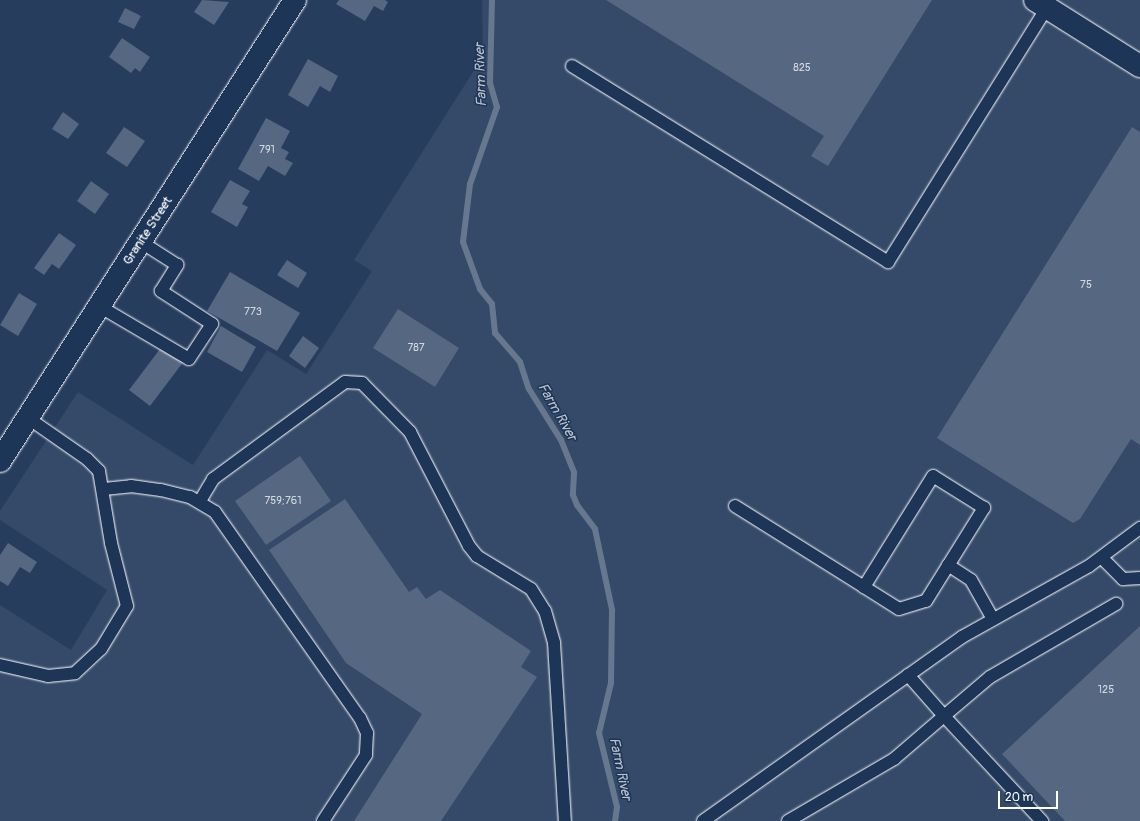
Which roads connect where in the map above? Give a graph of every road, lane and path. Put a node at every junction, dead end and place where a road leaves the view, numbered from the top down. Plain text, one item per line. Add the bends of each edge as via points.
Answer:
1 (296, 0) edge
2 (1041, 4) edge
3 (572, 66) dead end
4 (1140, 66) edge
5 (140, 242) junction
6 (99, 306) junction
7 (28, 418) junction
8 (0, 461) edge
9 (104, 489) junction
10 (200, 502) junction
11 (735, 506) dead end
12 (1140, 528) edge
13 (1102, 558) junction
14 (948, 565) junction
15 (1140, 578) edge
16 (864, 587) junction
17 (1116, 604) dead end
18 (993, 619) junction
19 (0, 665) edge
20 (908, 675) junction
21 (944, 716) junction
22 (323, 821) edge
23 (565, 821) edge
24 (703, 821) edge
25 (788, 821) edge
26 (1042, 821) edge

1 - 5 main road, Granite Street
2 - 3 lane via 888,262
2 - 4 main road
5 - 6 main road, Granite Street
5 - 6 lane via 177,265 161,291 212,324 189,359
6 - 7 main road, Granite Street
7 - 8 main road, Granite Street
7 - 9 lane via 94,464
9 - 10 lane via 146,487
9 - 19 lane via 111,543 128,600 122,618 92,660 75,673 48,676
10 - 22 lane via 220,518 365,726 366,755
10 - 23 lane via 214,479 345,382 362,383 410,432 469,546 477,556 531,589 545,611 554,643
11 - 16 lane
12 - 13 lane
13 - 15 lane via 1123,579
13 - 18 lane
14 - 16 lane via 926,601 899,609
14 - 16 lane via 984,508 933,476
14 - 18 lane via 971,580
17 - 21 lane via 990,677
18 - 20 lane
20 - 21 lane
20 - 24 lane
21 - 25 lane via 894,760
21 - 26 lane

